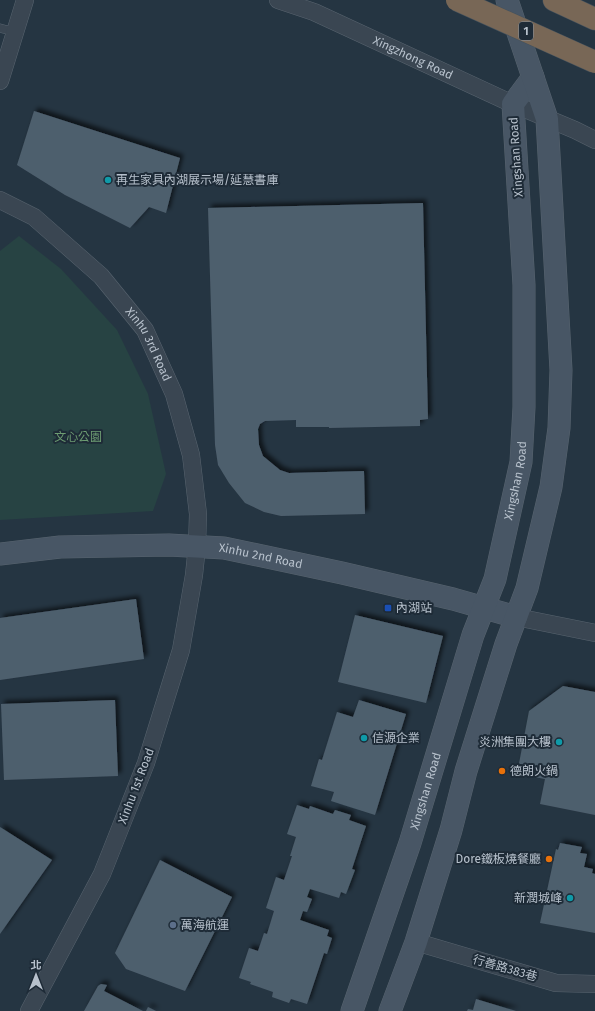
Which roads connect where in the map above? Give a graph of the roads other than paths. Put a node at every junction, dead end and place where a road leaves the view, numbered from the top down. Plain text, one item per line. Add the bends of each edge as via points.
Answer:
1 (24, 0) edge
2 (278, 0) edge
3 (457, 0) edge
4 (507, 0) edge
5 (554, 0) edge
6 (594, 18) edge
7 (7, 30) edge
8 (595, 62) edge
9 (533, 77) junction
10 (0, 82) edge
11 (513, 104) junction
12 (547, 119) junction
13 (595, 140) edge
14 (0, 200) edge
15 (197, 546) junction
16 (0, 554) edge
17 (484, 608) junction
18 (516, 617) junction
19 (595, 633) edge
20 (416, 942) junction
21 (595, 984) edge
22 (29, 1011) edge
23 (352, 1011) edge
24 (390, 1011) edge

1 - 7 street
2 - 11 street, Xingzhong Road via 314,12
3 - 8 highway, 1, bridge
4 - 9 street
5 - 6 highway
7 - 10 street
9 - 11 street, Xingshan Road
9 - 12 street
11 - 12 street, Xingzhong Road
11 - 17 street, Xingshan Road via 524,284 524,407 521,462 495,579
12 - 13 street, Xingzhong Road
12 - 18 street via 561,370 559,428 552,487 527,588
14 - 15 street, Xinhu 3rd Road via 34,217 101,276 145,330 174,394 191,455 198,506
15 - 16 street, Xinhu 2nd Road via 60,547
15 - 17 street, Xinhu 2nd Road via 224,548 334,571
15 - 22 street, Xinhu 1st Road via 181,650 146,763 102,874
17 - 18 street, Xinhu 2nd Road
17 - 23 street, Xingshan Road via 473,635 410,843
18 - 19 street
18 - 20 street via 466,771 451,830
20 - 21 street, 行善路383巷 via 556,983
20 - 24 street

